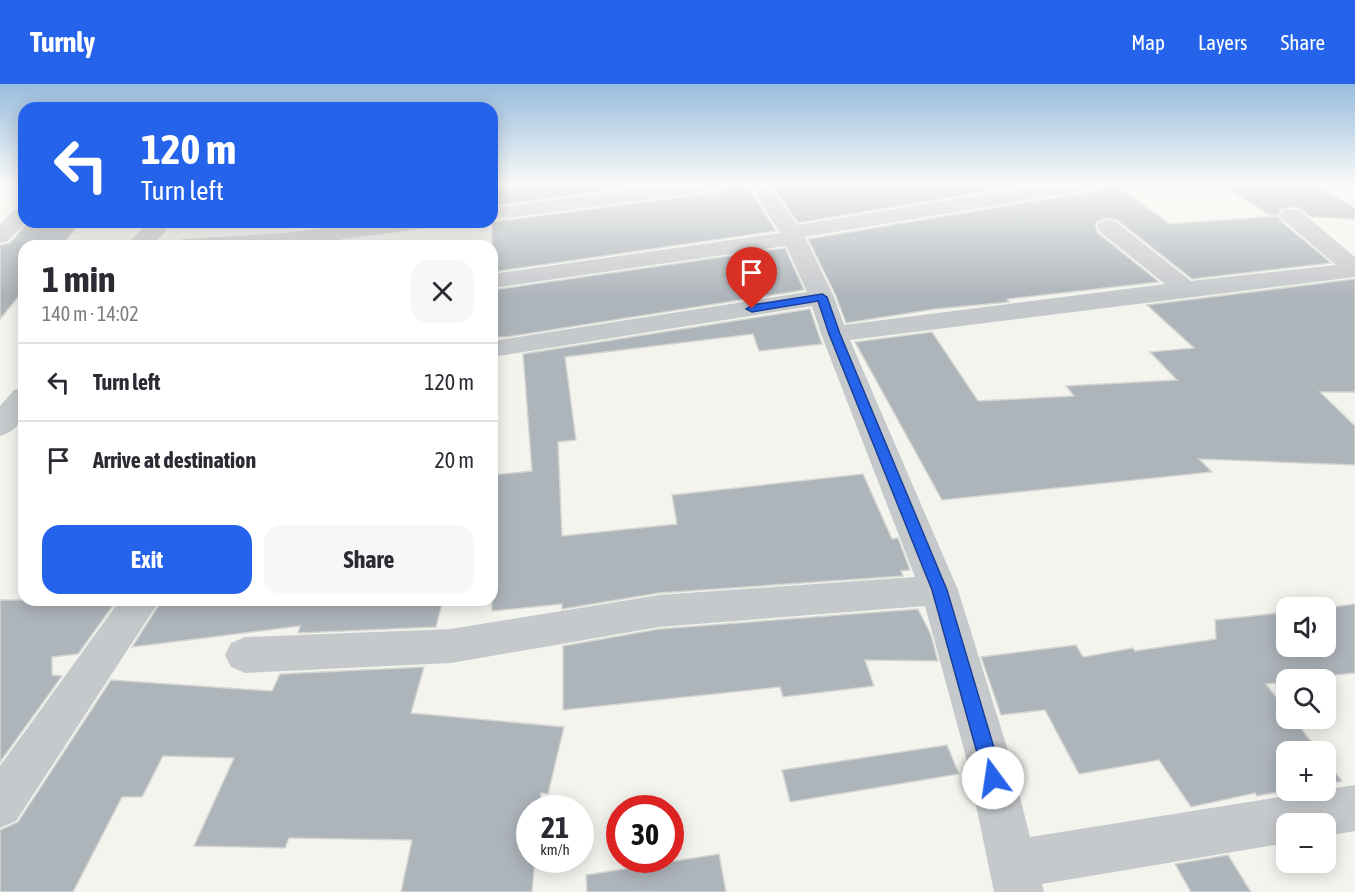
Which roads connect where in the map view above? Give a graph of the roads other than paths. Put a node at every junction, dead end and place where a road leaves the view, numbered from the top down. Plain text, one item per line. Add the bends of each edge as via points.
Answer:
1 (14, 222) edge
2 (784, 222) edge
3 (869, 222) edge
4 (1299, 222) edge
5 (1108, 227) dead end
6 (156, 228) edge
7 (367, 228) edge
8 (0, 236) edge
9 (286, 236) edge
10 (793, 236) junction
11 (143, 240) edge
12 (245, 240) edge
13 (1355, 270) edge
14 (498, 280) edge
15 (1186, 289) junction
16 (822, 297) junction
17 (834, 334) junction
18 (498, 348) edge
19 (18, 406) edge
20 (7, 422) edge
21 (939, 590) junction
22 (137, 606) edge
23 (245, 655) dead end
24 (0, 805) edge
25 (1355, 808) edge
26 (1016, 878) edge

1 - 8 street
2 - 10 street
3 - 10 street
4 - 13 street
5 - 15 street
6 - 11 street
7 - 9 street
9 - 12 street
10 - 14 street
10 - 16 street
13 - 15 street
15 - 17 street
16 - 17 street
16 - 18 street
17 - 21 street
19 - 20 street
21 - 23 street via 659,611 451,646
21 - 26 street via 988,757
22 - 24 street
25 - 26 street

